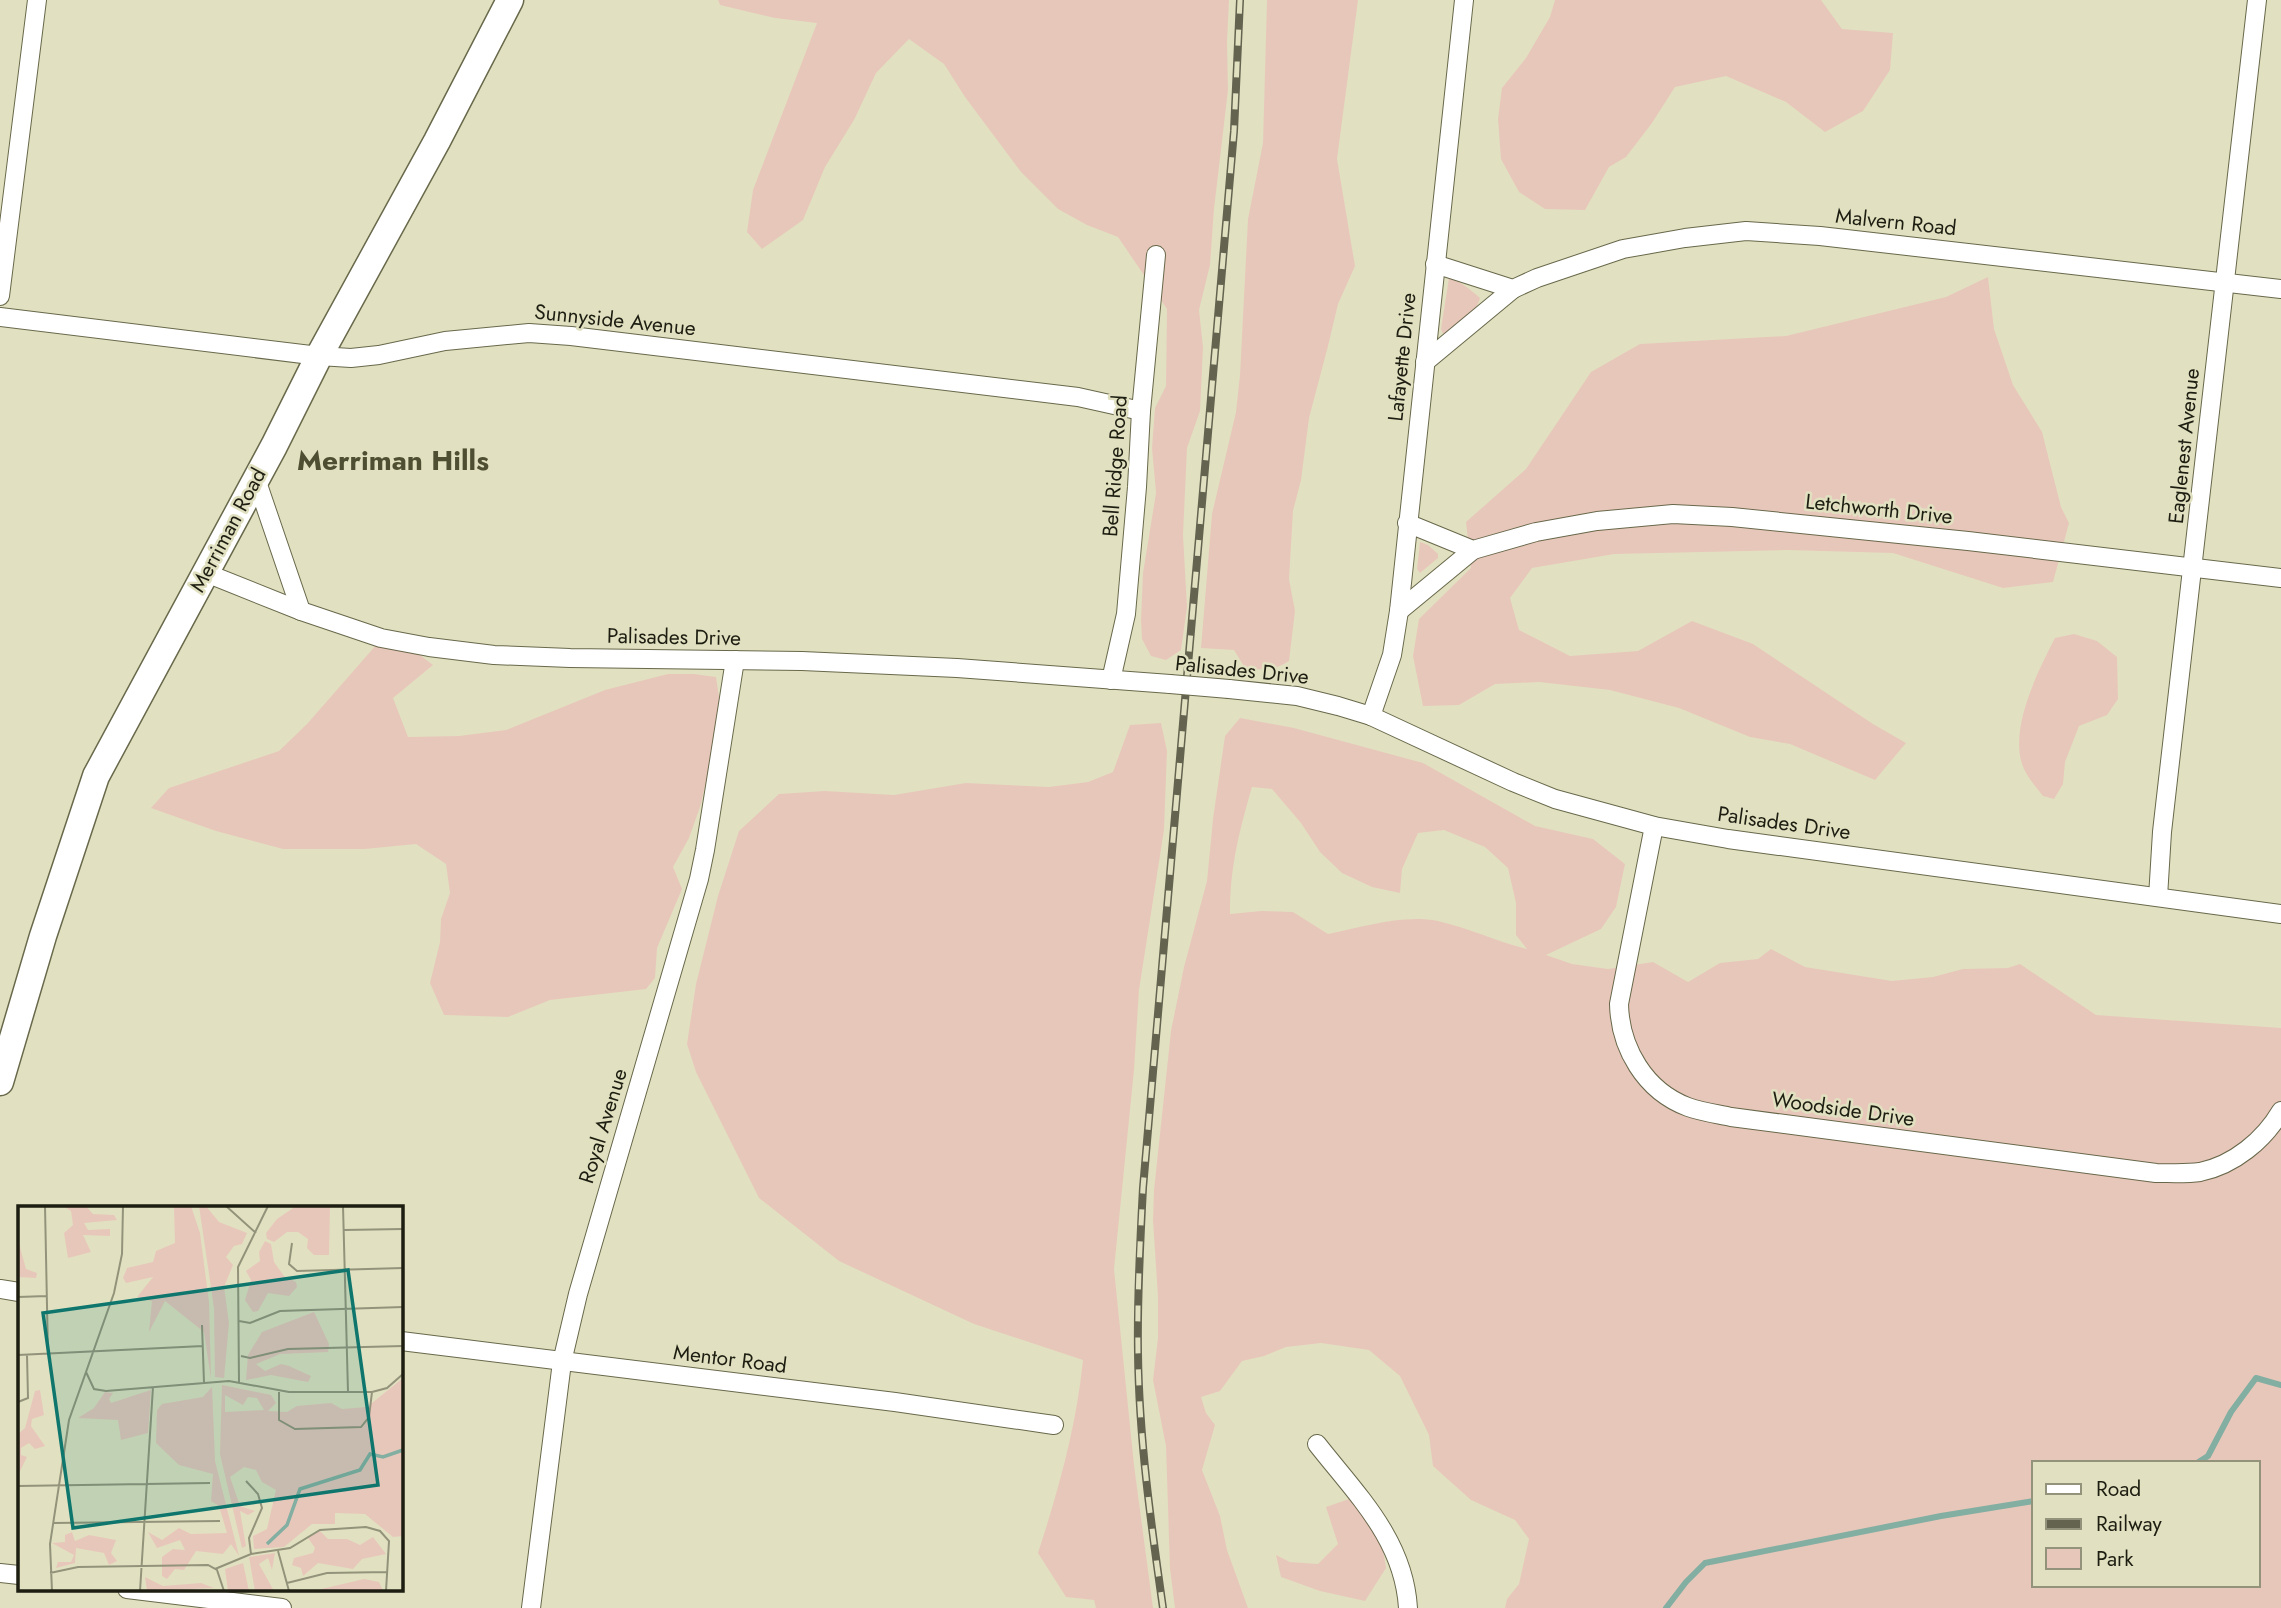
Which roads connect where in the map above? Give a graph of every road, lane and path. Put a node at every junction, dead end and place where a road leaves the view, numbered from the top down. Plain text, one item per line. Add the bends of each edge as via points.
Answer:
1 (37, 0) edge
2 (510, 0) edge
3 (1464, 0) edge
4 (2257, 0) edge
5 (1156, 255) dead end
6 (1435, 264) junction
7 (2223, 282) junction
8 (1513, 289) junction
9 (2281, 289) edge
10 (0, 296) edge
11 (0, 317) edge
12 (319, 356) junction
13 (1425, 362) junction
14 (1141, 411) junction
15 (256, 479) junction
16 (1407, 523) junction
17 (1473, 550) junction
18 (2193, 567) junction
19 (206, 573) junction
20 (2281, 578) edge
21 (301, 611) junction
22 (1399, 611) junction
23 (735, 660) junction
24 (1111, 680) junction
25 (1371, 716) junction
26 (1654, 826) junction
27 (2158, 897) junction
28 (2281, 914) edge
29 (0, 1082) edge
30 (2281, 1111) edge
31 (0, 1290) edge
32 (18, 1292) edge
33 (402, 1341) edge
34 (562, 1362) junction
35 (1054, 1424) dead end
36 (1317, 1444) dead end
37 (0, 1573) edge
38 (18, 1575) edge
39 (135, 1590) edge
40 (282, 1608) edge
41 (531, 1608) edge
42 (1408, 1608) edge

1 - 10 street
2 - 12 main road, Merriman Road
3 - 6 street, Lafayette Drive
4 - 7 street, Eaglenest Avenue
5 - 14 street, Bell Ridge Road
6 - 8 street
6 - 13 street, Lafayette Drive
7 - 8 street, Malvern Road via 1820,236 1746,232 1623,249
7 - 9 street, Malvern Road
7 - 18 street, Eaglenest Avenue
8 - 13 street, Malvern Road
11 - 12 street, Sunnyside Avenue
12 - 14 street, Sunnyside Avenue via 379,355 445,341 529,333 571,335 1078,397
12 - 15 main road, Merriman Road
13 - 16 street, Lafayette Drive
14 - 24 street, Bell Ridge Road via 1126,614
15 - 19 main road, Merriman Road
15 - 21 street
16 - 17 street
16 - 22 street, Lafayette Drive
17 - 18 street, Letchworth Drive via 1597,521 1673,514 1762,519
17 - 22 street, Letchworth Drive
18 - 20 street, Letchworth Drive
18 - 27 street, Eaglenest Avenue
19 - 21 street, Palisades Drive
19 - 29 main road, Merriman Road via 96,776
21 - 23 street, Palisades Drive via 381,638 494,655
22 - 25 street, Lafayette Drive via 1392,655
23 - 24 street, Palisades Drive
23 - 34 street, Royal Avenue via 699,879
24 - 25 street, Palisades Drive, bridge via 1297,696
25 - 26 street, Palisades Drive via 1513,782 1579,807
26 - 27 street, Palisades Drive
26 - 30 street, Woodside Drive via 1619,1003 1620,1019 1637,1066 1660,1091 1688,1107 1731,1117 2156,1173 2201,1171 2233,1159 2254,1145
27 - 28 street, Palisades Drive
31 - 32 street
33 - 34 street, Mentor Road
34 - 35 street, Mentor Road
34 - 41 street, Royal Avenue
36 - 42 street via 1384,1530 1407,1585
37 - 38 street
39 - 40 street

